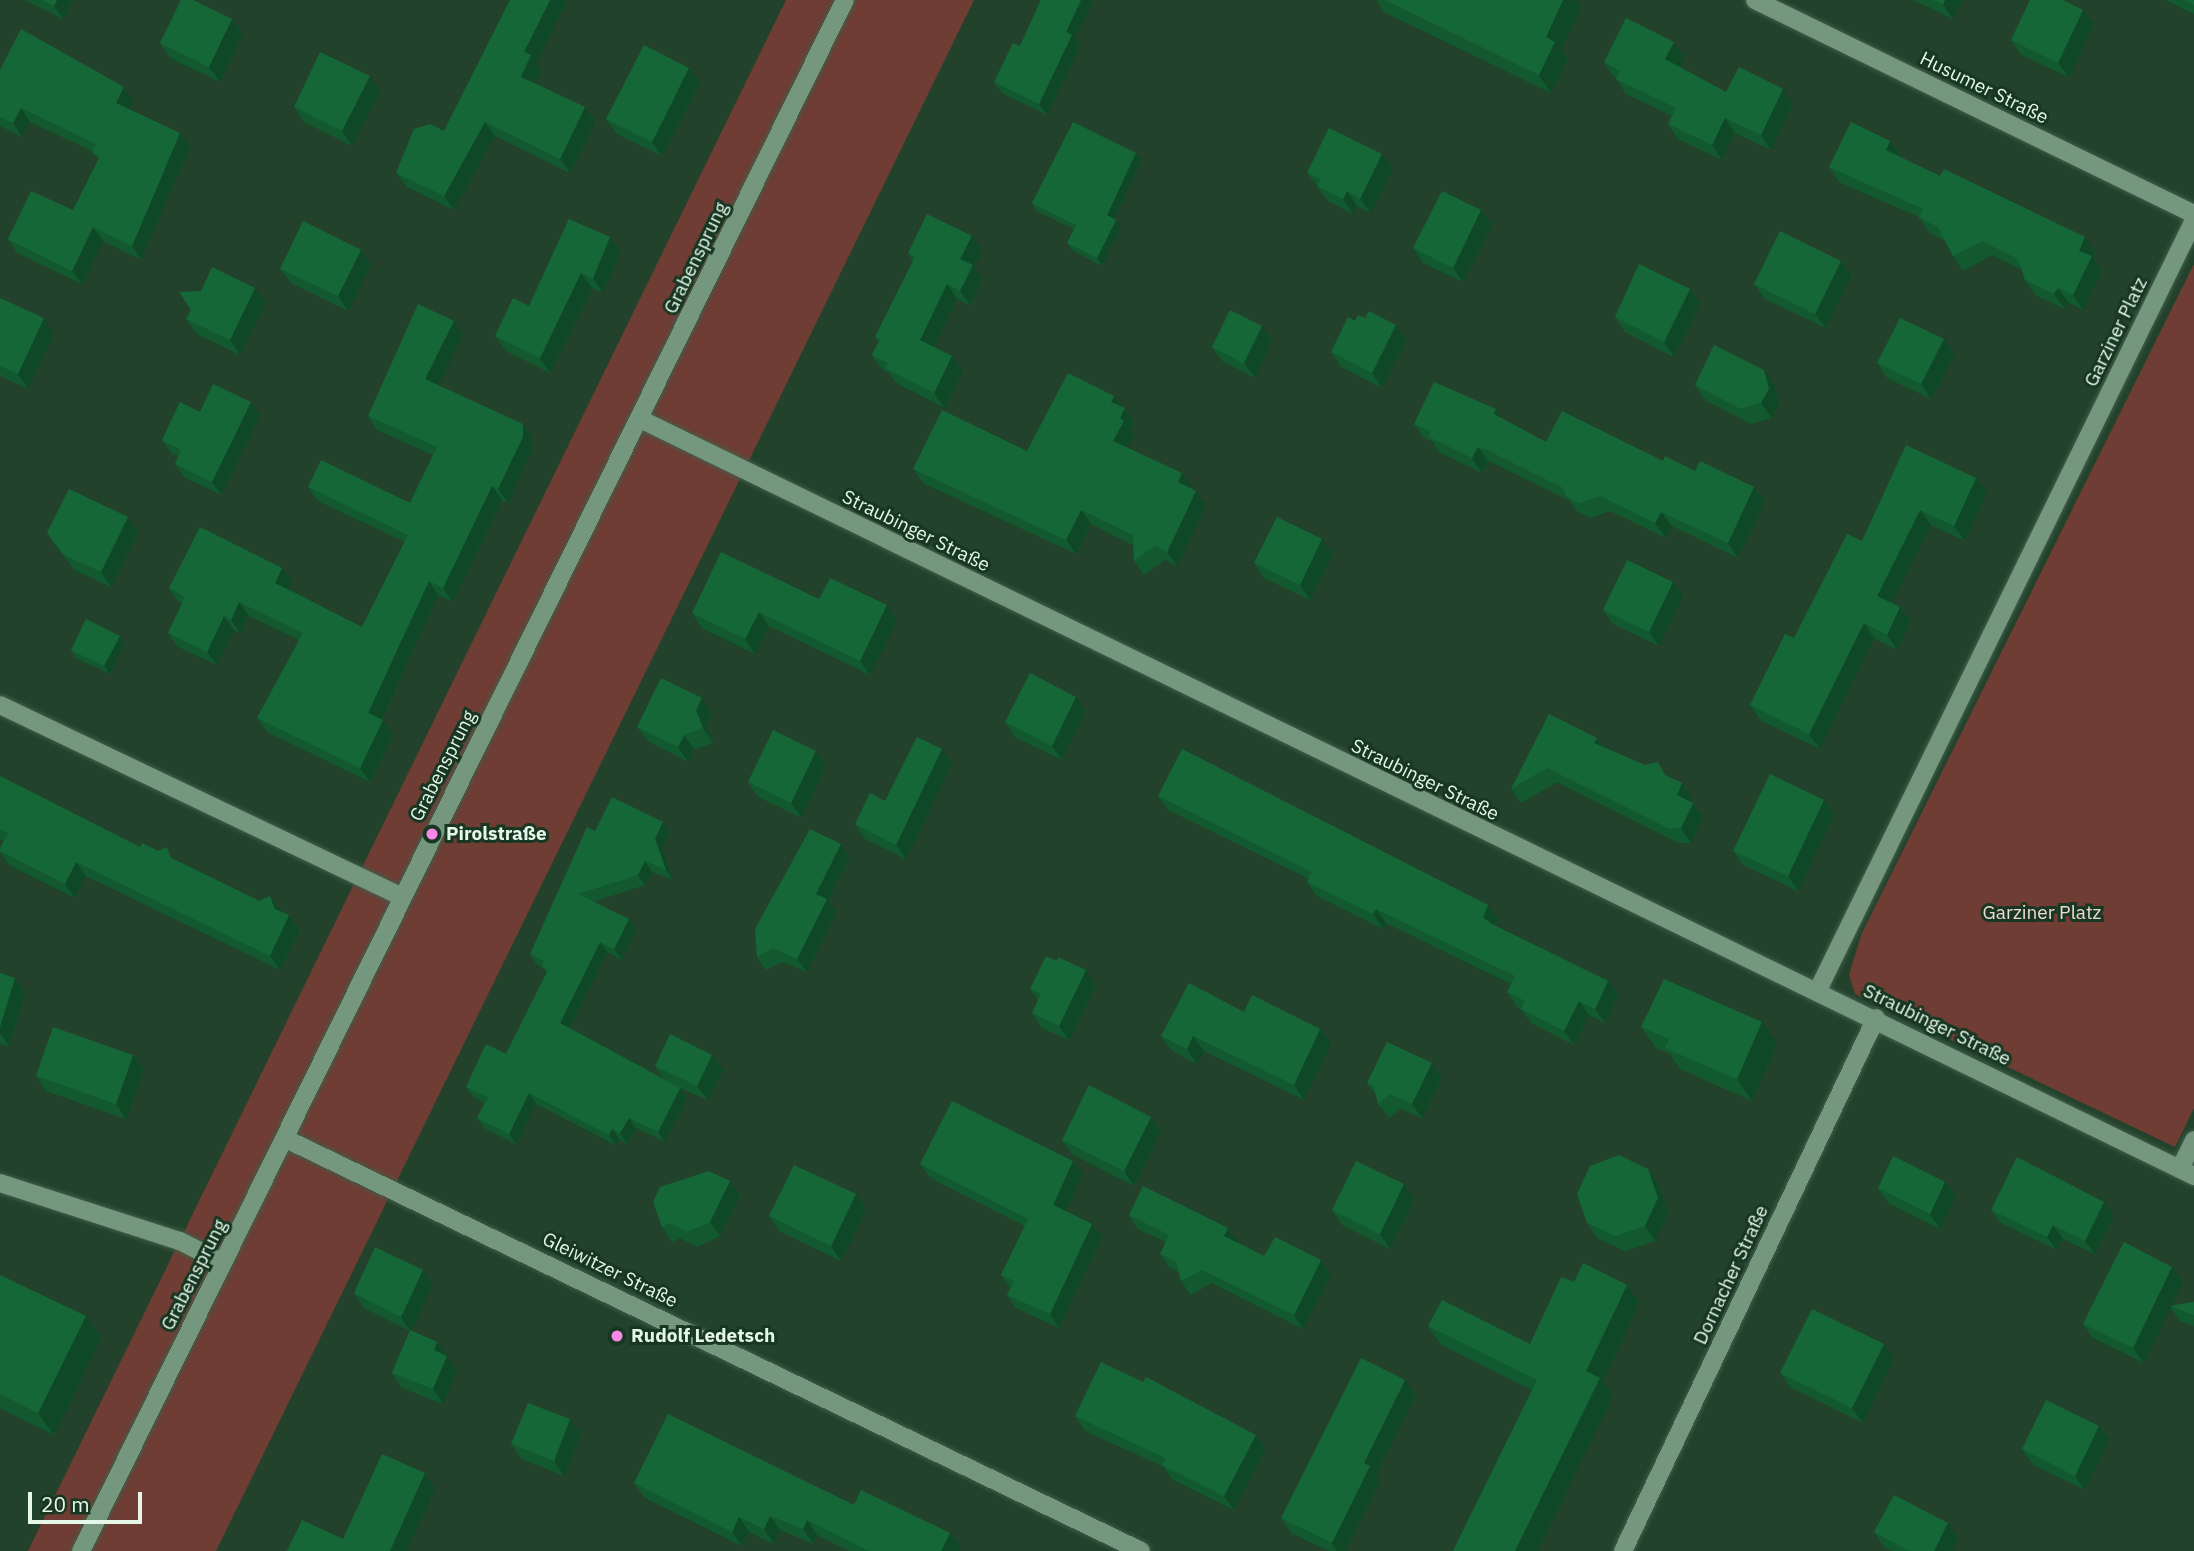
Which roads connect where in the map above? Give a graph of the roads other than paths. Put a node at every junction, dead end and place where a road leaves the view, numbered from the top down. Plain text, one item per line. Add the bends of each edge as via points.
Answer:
1 (845, 0) edge
2 (1755, 0) edge
3 (2194, 214) edge
4 (2194, 220) edge
5 (640, 419) junction
6 (0, 705) edge
7 (401, 896) junction
8 (1818, 990) junction
9 (1877, 1018) junction
10 (286, 1139) junction
11 (2194, 1140) edge
12 (2187, 1172) edge
13 (0, 1183) edge
14 (223, 1263) junction
15 (80, 1551) edge
16 (1141, 1551) edge
17 (1623, 1551) edge

1 - 5 street, Grabensprung
2 - 3 street, Husumer Straße
4 - 8 street, Garziner Platz
5 - 7 street, Grabensprung
5 - 8 street, Straubinger Straße via 1370,777
6 - 7 street
7 - 10 street, Grabensprung
8 - 9 street, Straubinger Straße
9 - 12 street, Straubinger Straße
9 - 17 street, Dornacher Straße
10 - 14 street, Grabensprung
10 - 16 street, Gleiwitzer Straße
11 - 12 street
13 - 14 street via 180,1241
14 - 15 street, Grabensprung

